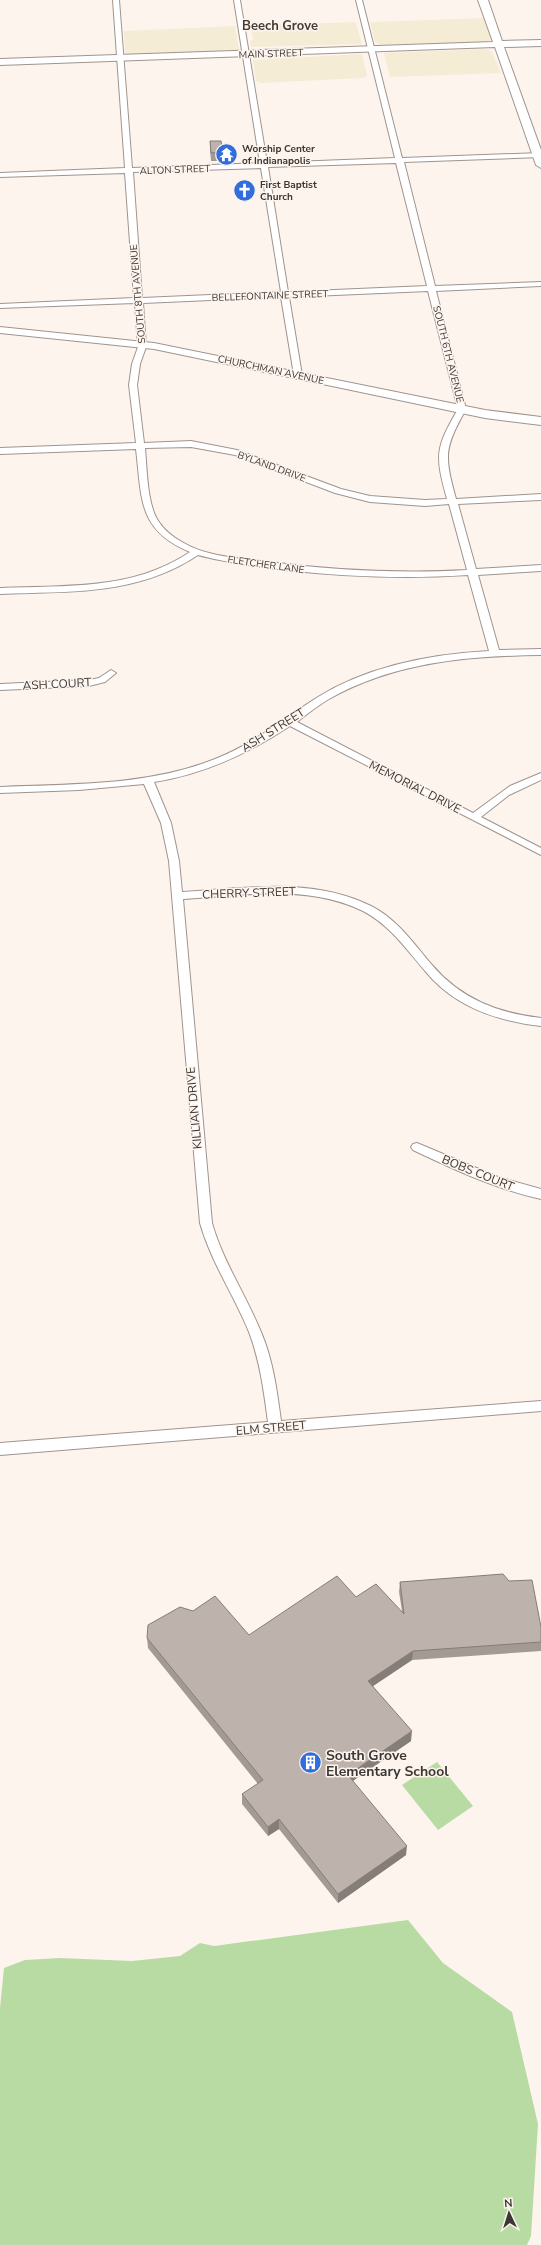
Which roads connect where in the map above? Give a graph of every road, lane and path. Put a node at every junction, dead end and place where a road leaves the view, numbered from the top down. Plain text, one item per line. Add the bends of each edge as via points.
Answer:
1 (116, 0) edge
2 (237, 0) edge
3 (358, 0) edge
4 (483, 0) edge
5 (541, 43) edge
6 (499, 45) junction
7 (371, 49) junction
8 (246, 54) junction
9 (120, 58) junction
10 (0, 62) edge
11 (539, 155) edge
12 (400, 160) junction
13 (264, 165) junction
14 (541, 165) edge
15 (128, 170) junction
16 (0, 175) edge
17 (541, 284) edge
18 (432, 289) junction
19 (286, 294) junction
20 (138, 300) junction
21 (0, 306) edge
22 (0, 330) edge
23 (142, 344) junction
24 (298, 375) junction
25 (462, 409) junction
26 (541, 421) edge
27 (140, 446) junction
28 (0, 451) edge
29 (541, 497) edge
30 (452, 502) junction
31 (196, 552) junction
32 (541, 568) edge
33 (471, 572) junction
34 (0, 591) edge
35 (541, 652) edge
36 (495, 654) junction
37 (111, 673) dead end
38 (0, 687) edge
39 (290, 722) junction
40 (541, 776) edge
41 (148, 780) junction
42 (0, 790) edge
43 (474, 817) junction
44 (541, 852) edge
45 (176, 896) junction
46 (541, 1022) edge
47 (417, 1147) dead end
48 (541, 1194) edge
49 (541, 1406) edge
50 (274, 1428) junction
51 (0, 1449) edge

1 - 9 street, SOUTH 8TH AVENUE
2 - 8 street
3 - 7 street, SOUTH 6TH AVENUE
4 - 6 street
5 - 6 street, MAIN STREET
6 - 7 street, MAIN STREET
6 - 11 street
7 - 8 street, MAIN STREET
7 - 12 street, SOUTH 6TH AVENUE
8 - 9 street, MAIN STREET
8 - 13 street
9 - 10 street, MAIN STREET
9 - 15 street, SOUTH 8TH AVENUE
11 - 12 street, ALTON STREET
11 - 14 street
12 - 13 street, ALTON STREET
12 - 18 street, SOUTH 6TH AVENUE
13 - 15 street, ALTON STREET
13 - 19 street
15 - 16 street, ALTON STREET
15 - 20 street, SOUTH 8TH AVENUE
17 - 18 street, BELLEFONTAINE STREET
18 - 19 street, BELLEFONTAINE STREET
18 - 25 street, SOUTH 6TH AVENUE
19 - 20 street, BELLEFONTAINE STREET
19 - 24 street
20 - 21 street, BELLEFONTAINE STREET
20 - 23 street, SOUTH 8TH AVENUE
22 - 23 street, CHURCHMAN AVENUE
23 - 24 street, CHURCHMAN AVENUE
23 - 27 street, SOUTH 8TH AVENUE via 133,385
24 - 25 street, CHURCHMAN AVENUE
25 - 26 street, CHURCHMAN AVENUE
25 - 30 street, SOUTH 6TH AVENUE via 445,439 443,449 444,468
27 - 28 street, BYLAND DRIVE
27 - 30 street, BYLAND DRIVE via 186,444 219,448 338,491 370,499 405,503
27 - 31 street, SOUTH 8TH AVENUE via 151,518 167,536
29 - 30 street, BYLAND DRIVE
30 - 33 street, SOUTH 6TH AVENUE
31 - 33 street, FLETCHER LANE via 220,558 327,572 411,575
31 - 34 street via 170,570 128,583
32 - 33 street, FLETCHER LANE
33 - 36 street, SOUTH 6TH AVENUE
35 - 36 street, ASH STREET
36 - 39 street, ASH STREET via 427,661 386,671 344,687
37 - 38 street, ASH COURT via 102,680 89,683
39 - 41 street, ASH STREET via 240,752 210,765
39 - 43 street, MEMORIAL DRIVE
40 - 43 street via 502,794
41 - 42 street, ASH STREET via 99,786
41 - 45 street, KILLIAN DRIVE via 168,830 174,861
43 - 44 street, MEMORIAL DRIVE
45 - 46 street, CHERRY STREET via 287,890 324,894 347,900 369,909 395,928 437,979 459,996 493,1012
45 - 50 street, KILLIAN DRIVE via 204,1214 214,1252 250,1321 261,1349 269,1380
47 - 48 street, BOBS COURT via 489,1180
49 - 50 street, ELM STREET
50 - 51 street, ELM STREET

